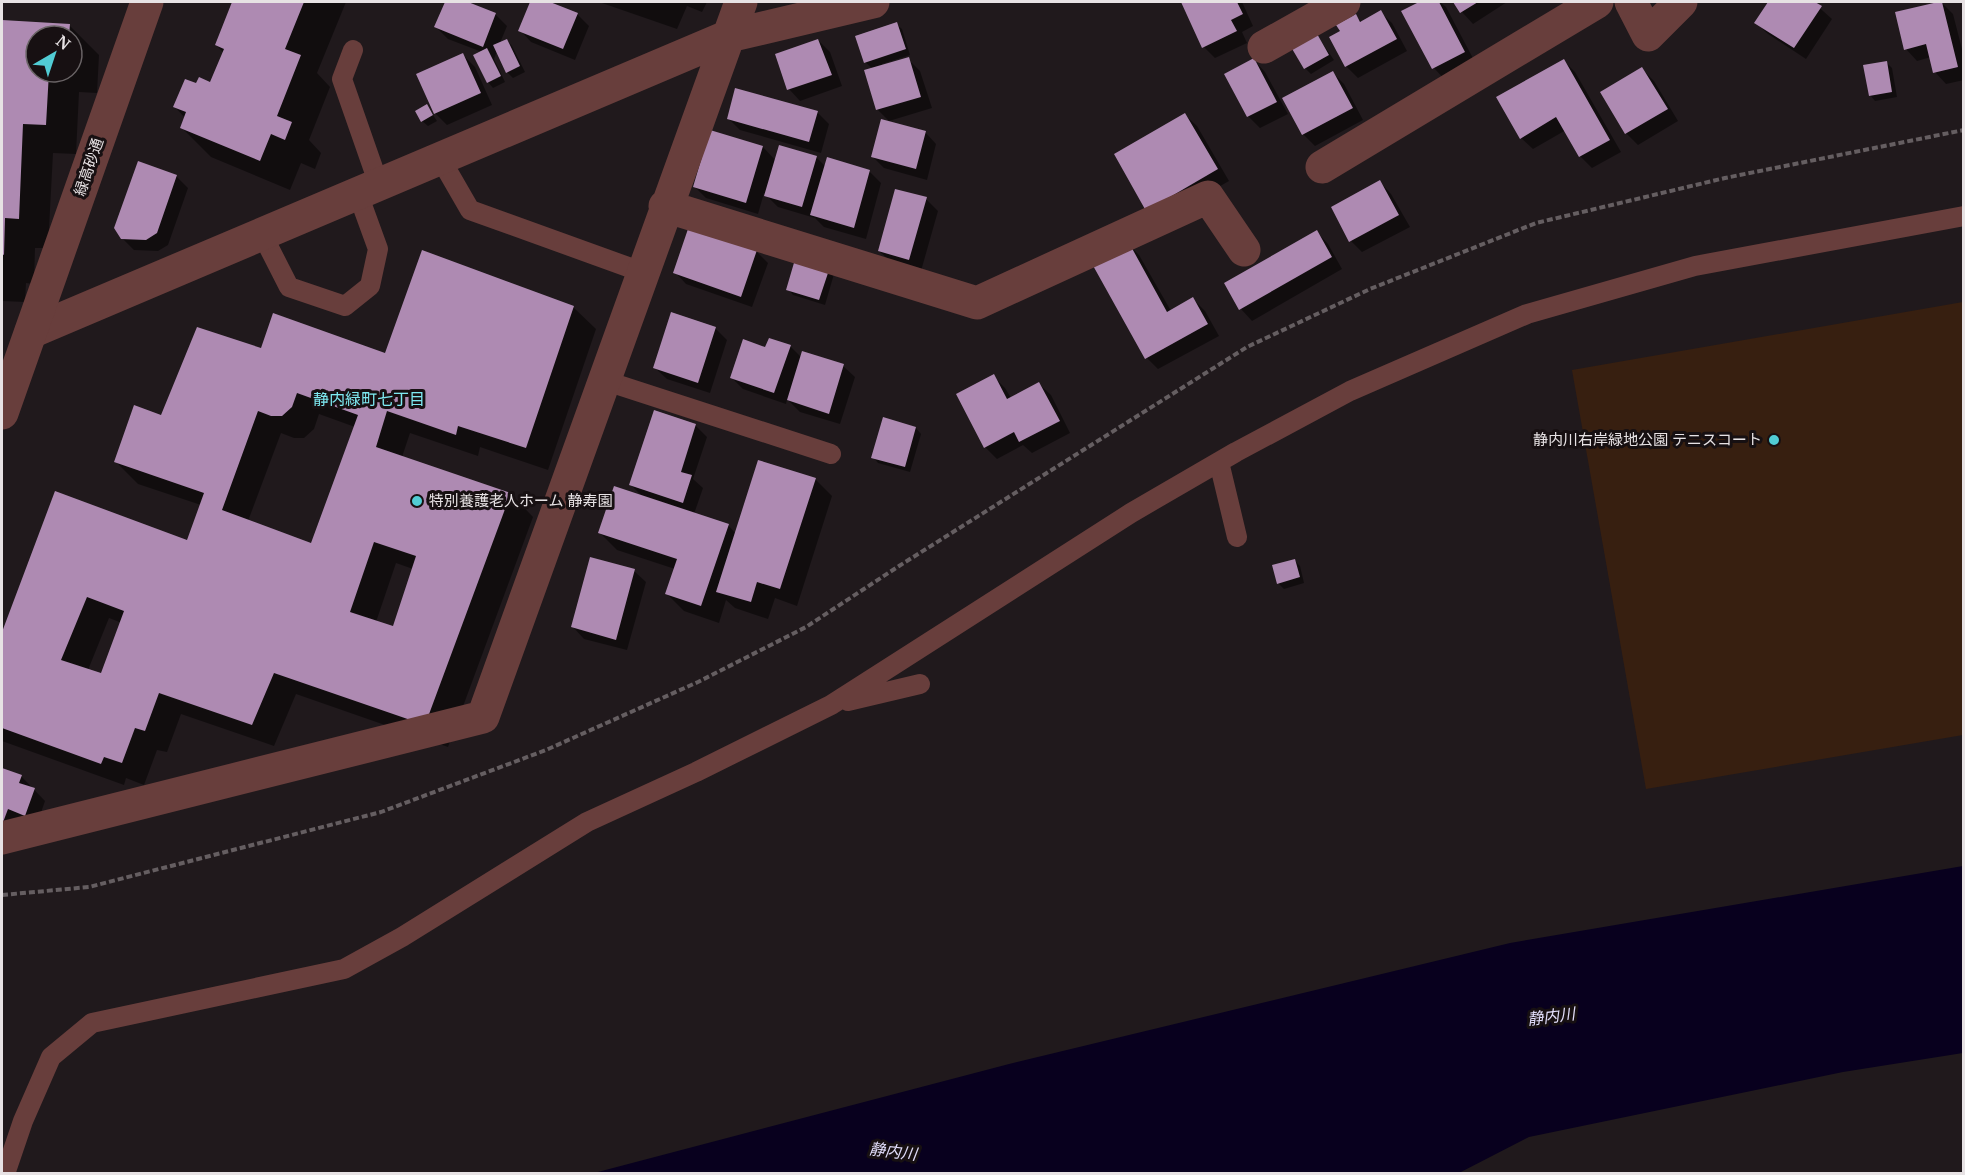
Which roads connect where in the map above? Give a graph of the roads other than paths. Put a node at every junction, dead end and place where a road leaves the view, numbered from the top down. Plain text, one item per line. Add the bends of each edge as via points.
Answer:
1 (147, 2) edge
2 (741, 2) edge
3 (873, 2) edge
4 (1344, 2) edge
5 (1597, 2) edge
6 (1631, 2) edge
7 (1681, 2) edge
8 (729, 36) junction
9 (1264, 47) dead end
10 (353, 50) dead end
11 (440, 158) junction
12 (1322, 167) dead end
13 (369, 190) junction
14 (665, 207) junction
15 (1964, 216) edge
16 (262, 234) junction
17 (1244, 250) dead end
18 (642, 272) junction
19 (16, 337) edge
20 (603, 380) junction
21 (2, 413) edge
22 (831, 454) dead end
23 (1219, 462) junction
24 (1238, 537) dead end
25 (920, 684) dead end
26 (831, 705) junction
27 (2, 838) edge
28 (4, 1173) edge

1 - 19 street, 緑高砂通
2 - 8 street
3 - 8 street
4 - 9 street
5 - 12 street
6 - 7 street via 1648,35
8 - 11 street
8 - 14 street
10 - 13 lane via 342,79
11 - 13 street
11 - 18 lane via 470,210
13 - 16 street
13 - 16 lane via 378,249 370,286 345,306 289,287
14 - 17 street via 976,303 1208,197
14 - 18 street
15 - 23 lane via 1695,266 1527,314 1350,391
16 - 19 street
18 - 20 street
19 - 21 street, 緑高砂通
20 - 22 lane
20 - 27 street via 483,717
23 - 24 lane
23 - 26 lane via 1131,513
25 - 26 lane
26 - 28 lane via 587,822 344,969 92,1023 51,1058

